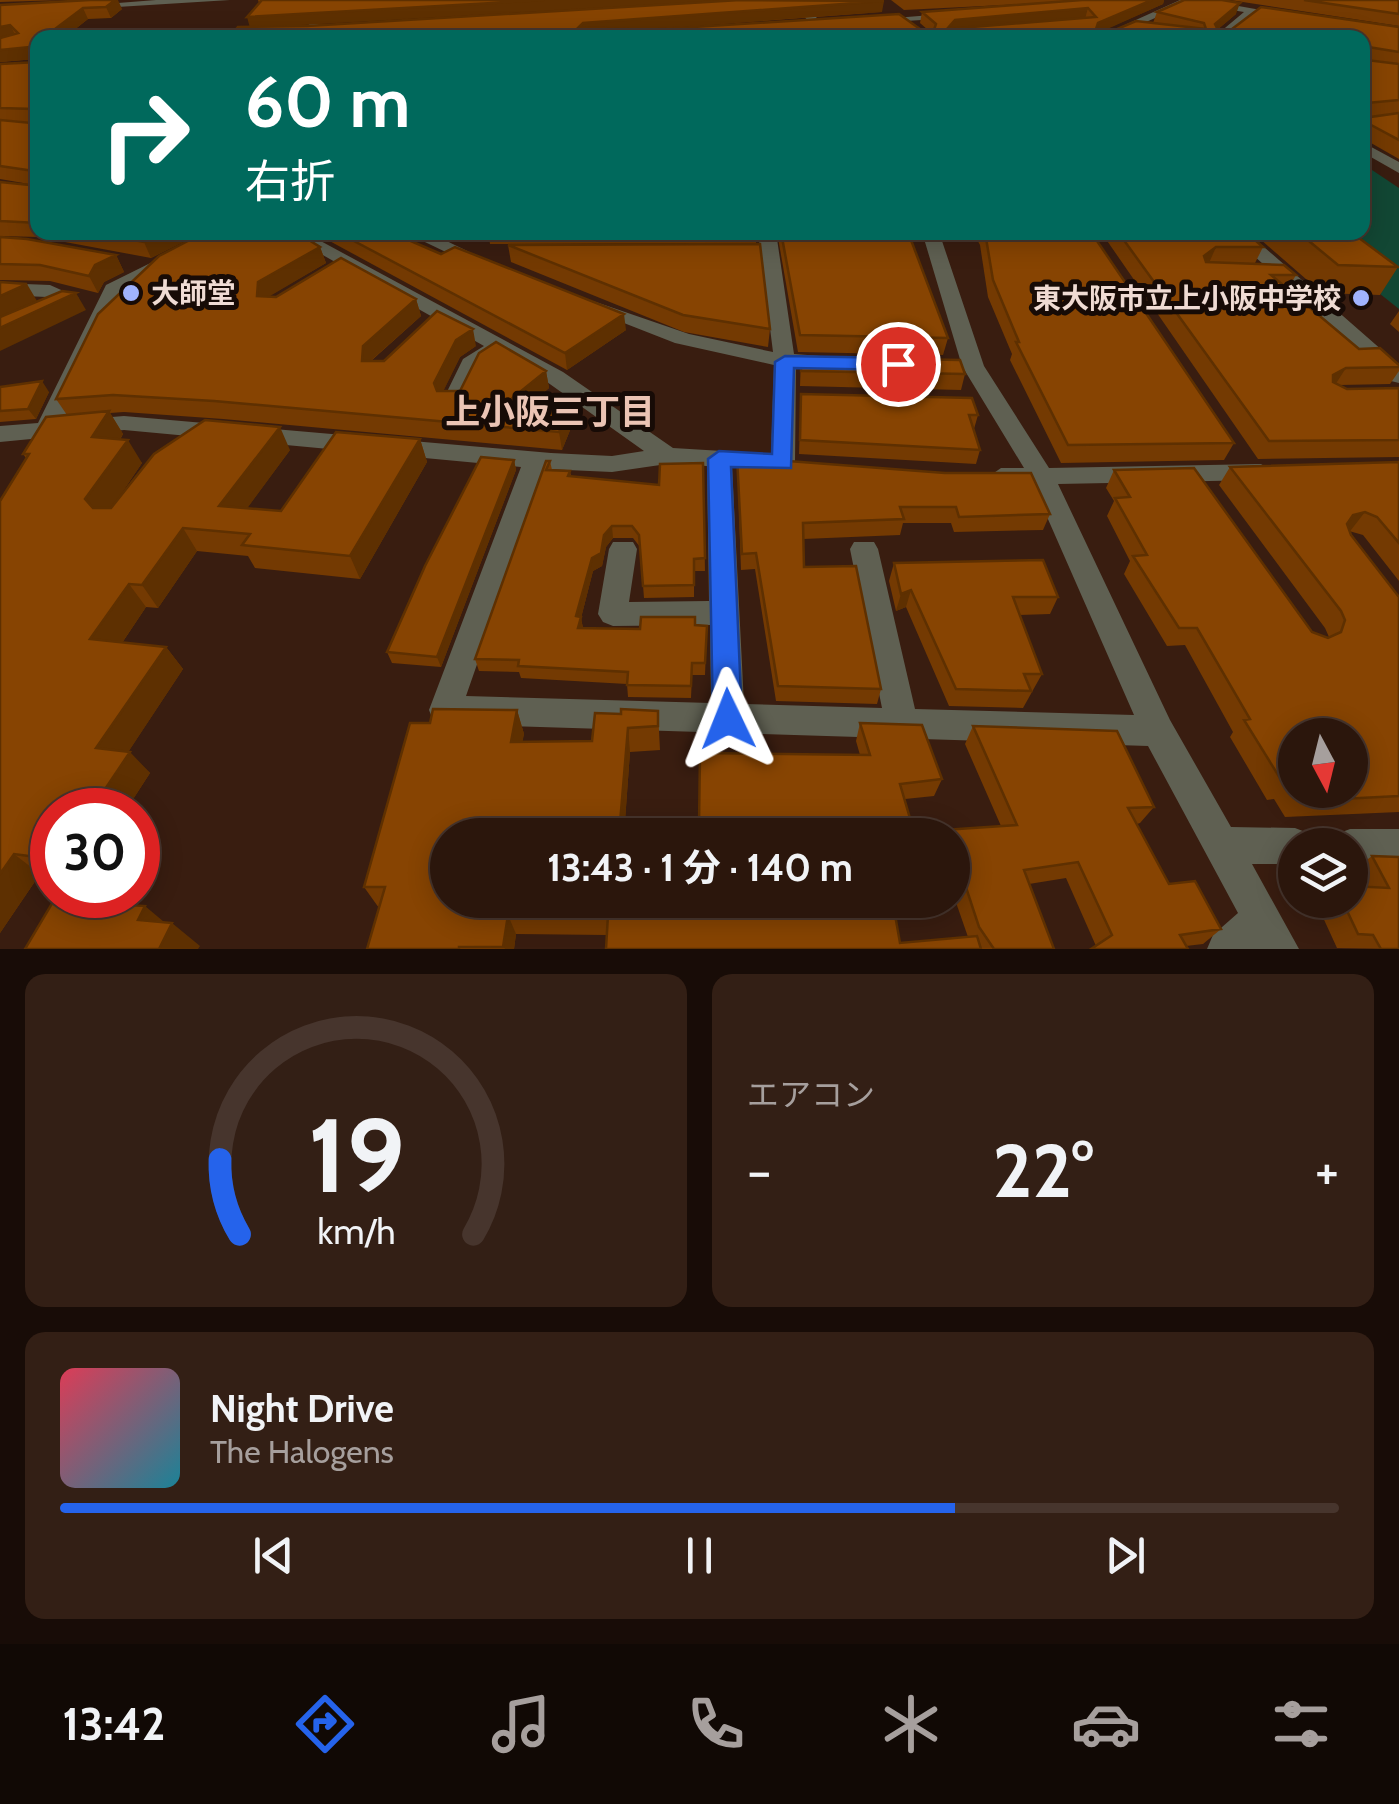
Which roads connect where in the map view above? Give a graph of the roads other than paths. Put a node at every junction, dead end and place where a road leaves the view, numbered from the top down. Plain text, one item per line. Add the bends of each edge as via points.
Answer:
1 (228, 0) edge
2 (1166, 0) edge
3 (1186, 0) edge
4 (1278, 0) edge
5 (328, 1) edge
6 (1152, 1) edge
7 (341, 2) edge
8 (812, 2) edge
9 (795, 3) edge
10 (1297, 4) dead end
11 (67, 6) edge
12 (778, 9) edge
13 (890, 9) dead end
14 (1133, 10) edge
15 (1254, 10) junction
16 (975, 14) edge
17 (901, 18) junction
18 (1147, 18) junction
19 (1304, 18) edge
20 (868, 20) edge
21 (834, 22) edge
22 (817, 23) junction
23 (798, 24) edge
24 (1129, 25) junction
25 (1085, 26) edge
26 (914, 28) edge
27 (328, 29) edge
28 (205, 30) edge
29 (307, 30) edge
30 (321, 30) edge
31 (824, 30) edge
32 (1094, 30) edge
33 (1111, 30) edge
34 (1156, 30) edge
35 (1228, 30) edge
36 (1370, 151) edge
37 (1399, 168) edge
38 (206, 240) edge
39 (306, 240) edge
40 (430, 240) edge
41 (932, 240) edge
42 (1245, 240) edge
43 (763, 246) edge
44 (348, 261) junction
45 (507, 262) edge
46 (1281, 272) junction
47 (1245, 273) edge
48 (323, 275) edge
49 (0, 289) edge
50 (70, 298) junction
51 (574, 300) edge
52 (104, 303) junction
53 (35, 314) edge
54 (499, 346) junction
55 (785, 362) junction
56 (860, 363) edge
57 (1399, 376) edge
58 (453, 402) edge
59 (47, 430) junction
60 (213, 431) junction
61 (0, 434) edge
62 (178, 451) edge
63 (667, 456) junction
64 (719, 459) junction
65 (536, 460) junction
66 (31, 463) edge
67 (1286, 471) edge
68 (1192, 473) junction
69 (974, 476) edge
70 (1042, 477) junction
71 (1214, 504) edge
72 (623, 548) dead end
73 (864, 549) dead end
74 (724, 613) junction
75 (728, 719) junction
76 (902, 724) junction
77 (1158, 731) junction
78 (1221, 845) junction
79 (1278, 846) edge
80 (1368, 846) edge
81 (1399, 847) edge
82 (1270, 934) edge
83 (1227, 949) edge

1 - 11 street
1 - 28 street
2 - 6 street
3 - 15 street
3 - 18 street
4 - 10 street
5 - 7 street
5 - 29 street
8 - 9 street
9 - 12 street
9 - 22 street
13 - 17 street
14 - 18 street
15 - 19 street
15 - 35 street
16 - 17 street
17 - 20 street
17 - 26 street
18 - 24 street
21 - 22 street
22 - 23 street
22 - 31 street
24 - 33 street
24 - 34 street
25 - 32 street
27 - 30 street
36 - 37 street
38 - 52 street via 140,265
39 - 44 street
40 - 45 street via 471,258
41 - 70 street via 963,365
42 - 46 street
43 - 55 street
44 - 48 street
44 - 54 street via 433,319
46 - 47 street
46 - 57 street
49 - 50 street
50 - 52 street
50 - 53 street
51 - 55 street via 678,341
52 - 59 street
54 - 58 street via 471,364
54 - 63 street via 556,377
55 - 56 street
55 - 64 street via 794,397 793,463
59 - 60 street via 124,424
59 - 61 street
59 - 66 street
60 - 62 street
60 - 65 street
63 - 64 street
63 - 65 street via 612,464
64 - 74 street
65 - 75 street via 444,710
67 - 68 street via 1244,464
68 - 70 street
68 - 71 street
69 - 70 street
70 - 77 street
72 - 74 street via 614,614
73 - 76 street
74 - 75 street
75 - 76 street
76 - 77 street
77 - 78 street
78 - 79 street
78 - 82 street
80 - 81 street
82 - 83 street

